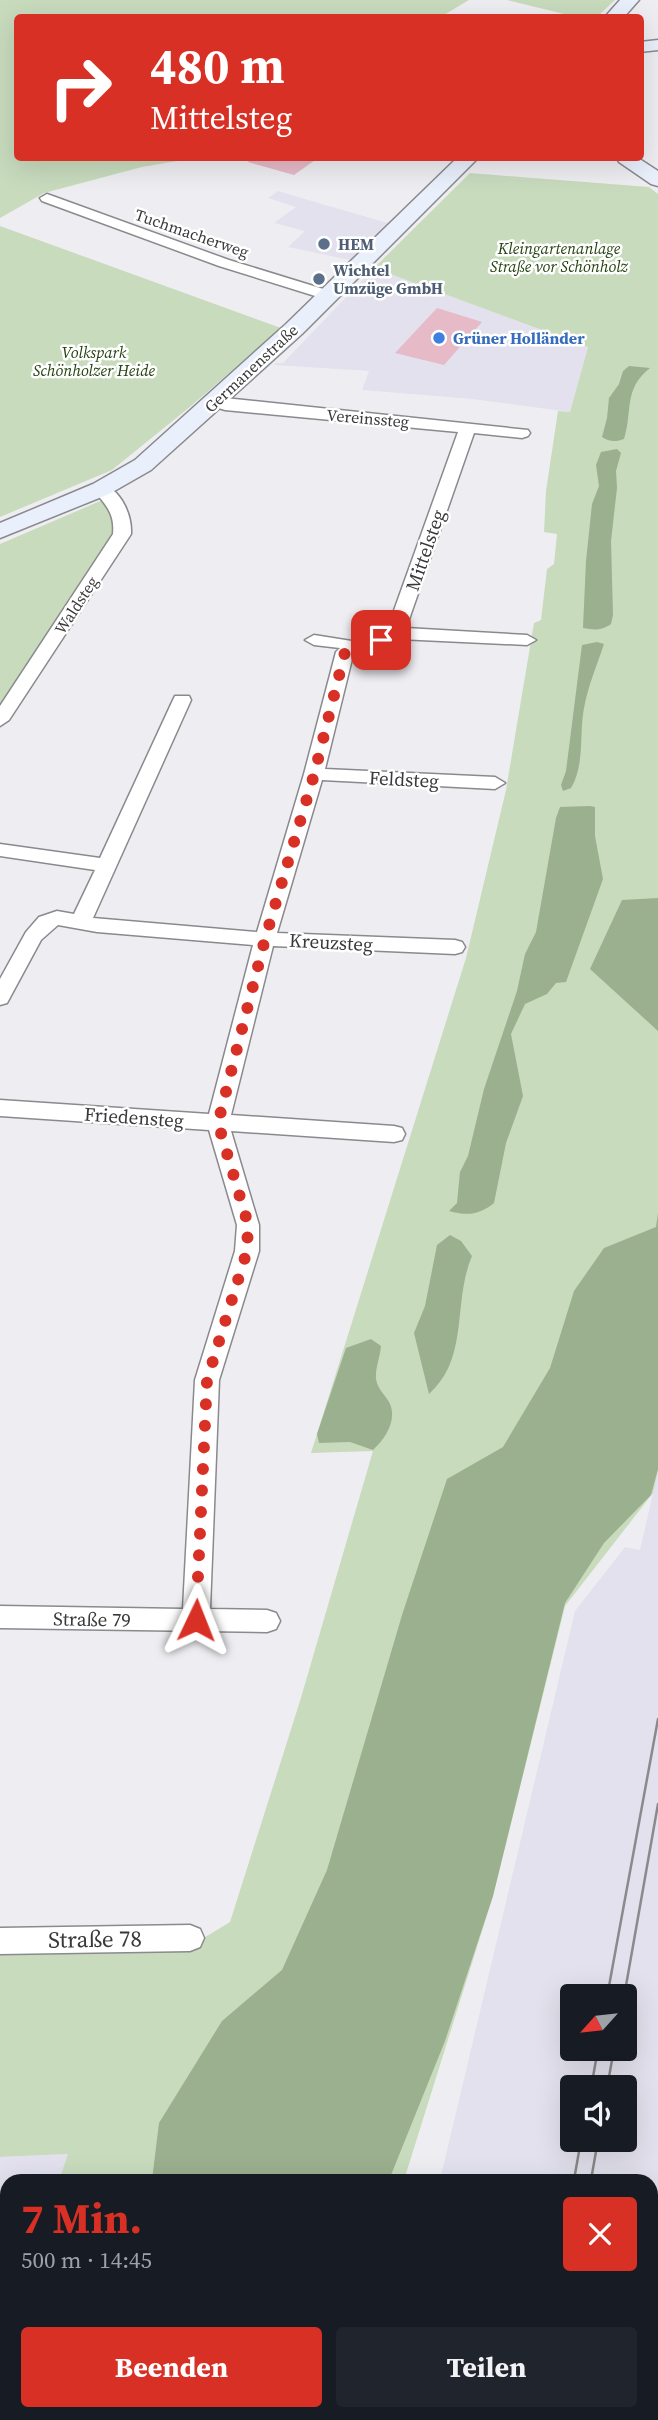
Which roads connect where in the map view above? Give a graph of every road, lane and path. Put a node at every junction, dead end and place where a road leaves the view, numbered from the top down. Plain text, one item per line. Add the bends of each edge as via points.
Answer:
1 (629, 0) edge
2 (617, 14) edge
3 (465, 161) edge
4 (630, 161) edge
5 (658, 180) edge
6 (47, 198) dead end
7 (328, 295) junction
8 (215, 402) junction
9 (468, 428) junction
10 (522, 433) dead end
11 (101, 489) junction
12 (0, 531) edge
13 (395, 633) junction
14 (314, 640) dead end
15 (527, 640) dead end
16 (356, 647) junction
17 (182, 700) dead end
18 (0, 720) edge
19 (314, 774) junction
20 (495, 783) dead end
21 (0, 850) edge
22 (108, 866) junction
23 (81, 922) junction
24 (265, 939) junction
25 (455, 947) dead end
26 (0, 998) edge
27 (0, 1108) edge
28 (218, 1123) junction
29 (394, 1134) dead end
30 (0, 1618) edge
31 (196, 1620) junction
32 (267, 1621) dead end
33 (190, 1938) dead end
34 (0, 1941) edge

1 - 2 main road
3 - 7 main road, Germanenstraße
4 - 5 main road
6 - 7 street, Tuchmacherweg via 169,244
7 - 8 main road, Germanenstraße
8 - 9 street, Vereinssteg
8 - 11 main road, Germanenstraße via 143,465
9 - 10 street, Vereinssteg
9 - 13 street, Mittelsteg
11 - 12 main road, Germanenstraße
11 - 18 street, Waldsteg via 120,507 122,534
13 - 15 street
13 - 16 street
14 - 16 street
16 - 19 street via 345,652
17 - 22 street
19 - 20 street, Feldsteg
19 - 24 street
21 - 22 street
22 - 23 street
23 - 24 street, Kreuzsteg
23 - 26 street, Kreuzsteg via 57,918 46,922
24 - 25 street, Kreuzsteg
24 - 28 street
27 - 28 street, Friedensteg
28 - 29 street, Friedensteg
28 - 31 street via 248,1224 247,1251 207,1380
30 - 31 street, Straße 79
31 - 32 street, Straße 79
33 - 34 street, Straße 78

